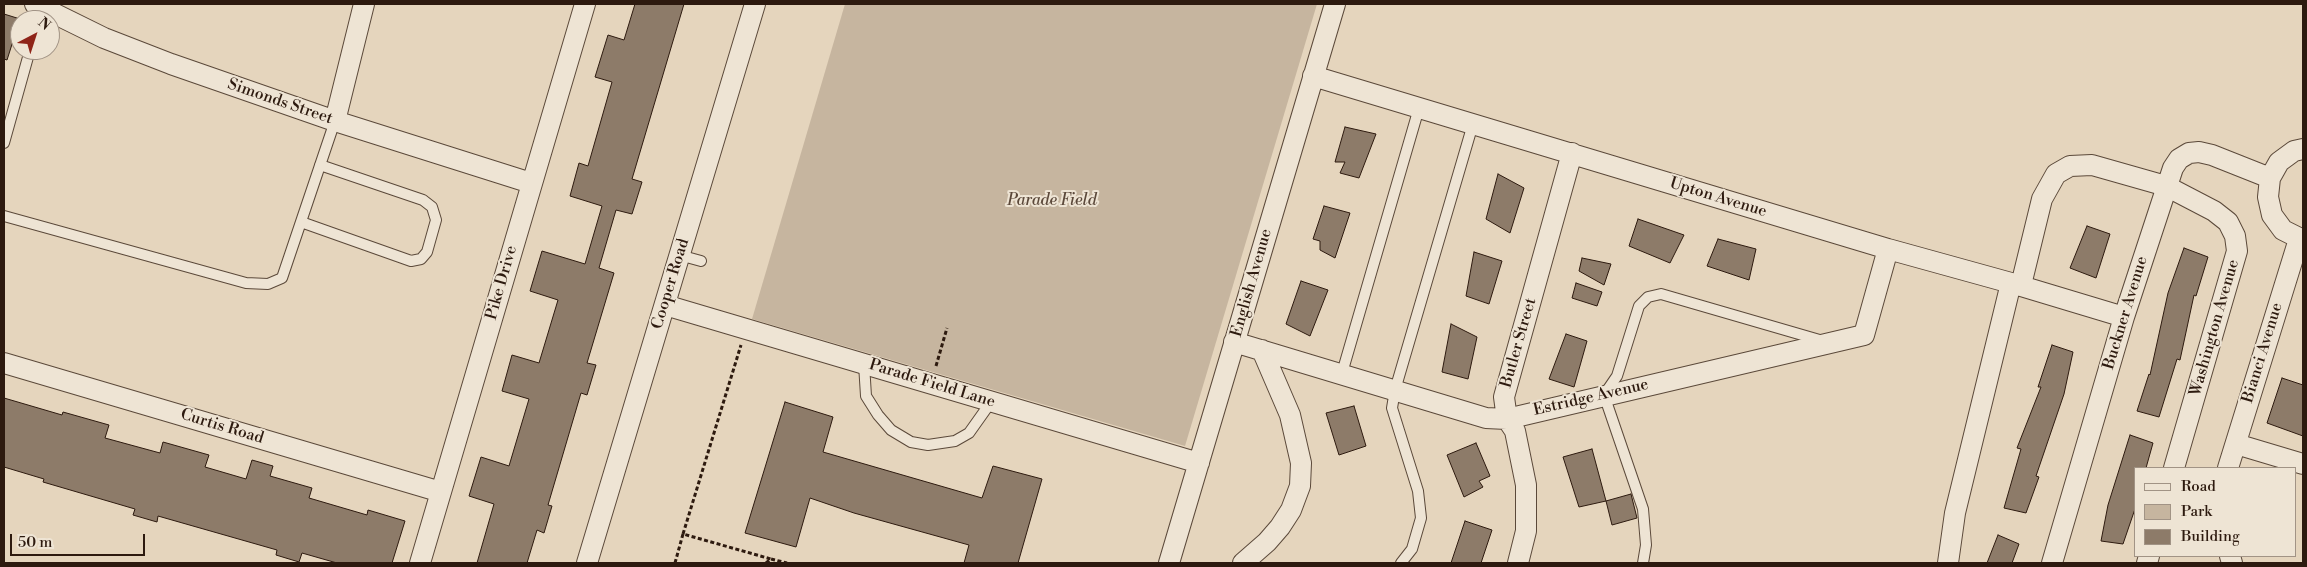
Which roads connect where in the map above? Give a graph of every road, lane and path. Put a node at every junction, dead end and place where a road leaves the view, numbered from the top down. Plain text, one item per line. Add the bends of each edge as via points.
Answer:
1 (364, 4) edge
2 (585, 4) edge
3 (755, 4) edge
4 (1335, 4) edge
5 (60, 19) edge
6 (27, 60) edge
7 (1313, 76) junction
8 (1419, 108) junction
9 (335, 121) junction
10 (1473, 124) junction
11 (4, 144) edge
12 (2303, 149) edge
13 (1572, 154) junction
14 (320, 165) junction
15 (2270, 178) junction
16 (531, 182) junction
17 (2166, 186) junction
18 (4, 216) edge
19 (301, 222) junction
20 (2301, 239) edge
21 (1888, 249) junction
22 (680, 255) junction
23 (701, 261) dead end
24 (2016, 284) junction
25 (665, 305) junction
26 (2124, 317) junction
27 (947, 328) dead end
28 (1234, 342) junction
29 (1828, 343) junction
30 (1262, 350) junction
31 (738, 354) dead end
32 (4, 363) edge
33 (864, 364) junction
34 (1342, 373) junction
35 (931, 384) junction
36 (1395, 390) junction
37 (1604, 395) junction
38 (991, 402) junction
39 (1507, 419) junction
40 (2236, 444) junction
41 (1199, 463) junction
42 (2303, 464) edge
43 (2174, 467) edge
44 (2228, 467) edge
45 (441, 492) junction
46 (683, 534) junction
47 (771, 559) junction
48 (420, 563) edge
49 (587, 563) edge
50 (675, 563) edge
51 (766, 563) edge
52 (787, 563) edge
53 (1169, 563) edge
54 (1243, 563) edge
55 (1400, 563) edge
56 (1518, 563) edge
57 (1643, 563) edge
58 (1948, 563) edge
59 (2052, 563) edge

1 - 9 street
2 - 16 street, Pike Drive
3 - 22 street, Cooper Road
4 - 7 street, English Avenue
5 - 9 street, Simonds Street via 171,64
6 - 11 lane
7 - 8 street, Upton Avenue
7 - 28 street, English Avenue
8 - 10 street, Upton Avenue
8 - 34 lane
9 - 14 lane
9 - 16 street, Simonds Street
10 - 13 street, Upton Avenue
10 - 36 lane
12 - 15 street via 2294,151 2279,162
13 - 21 street, Upton Avenue
13 - 39 street, Butler Street via 1504,397
14 - 19 lane
14 - 19 lane via 428,203 436,220 427,252 421,259 411,261
15 - 17 street, Buckner Avenue via 2199,152 2179,159
15 - 20 street, Bianci Avenue via 2268,197 2272,215 2283,230
16 - 45 street, Pike Drive
17 - 24 street, Washington Avenue via 2092,165 2070,166 2056,174 2042,199
17 - 26 street, Buckner Avenue
17 - 43 street, Washington Avenue via 2228,222 2238,251
18 - 19 lane via 246,283 268,284 282,278
20 - 40 street, Bianci Avenue via 2282,289
21 - 24 street, Upton Avenue
21 - 29 street, Estridge Avenue via 1864,335
22 - 23 lane
22 - 25 street, Cooper Road
24 - 26 street, Upton Avenue
24 - 58 street, Washington Avenue via 1955,513
25 - 33 street, Parade Field Lane
25 - 49 street, Cooper Road
26 - 59 street, Buckner Avenue
27 - 35 path
28 - 30 street, Estridge Avenue
28 - 41 street, English Avenue
29 - 37 street, Estridge Avenue
29 - 37 lane via 1661,294 1648,296 1639,306 1618,376
30 - 34 street, Estridge Avenue
30 - 54 street via 1293,423 1301,463 1300,486 1280,527
31 - 46 path
32 - 45 street, Curtis Road
33 - 35 street, Parade Field Lane
33 - 38 lane via 866,396 892,430 912,442 928,445 955,441 969,433
34 - 36 street, Estridge Avenue
35 - 38 street, Parade Field Lane
36 - 39 street, Estridge Avenue via 1486,418
36 - 55 lane via 1392,408 1418,491 1421,518 1412,549
37 - 39 street, Estridge Avenue
37 - 57 lane via 1643,509 1646,545
38 - 41 street, Parade Field Lane
39 - 56 street, Butler Street via 1515,431 1526,485 1526,531
40 - 42 street
40 - 44 street, Bianci Avenue
41 - 53 street, English Avenue
45 - 48 street, Pike Drive
46 - 47 path
46 - 50 path
47 - 51 path
47 - 52 path

